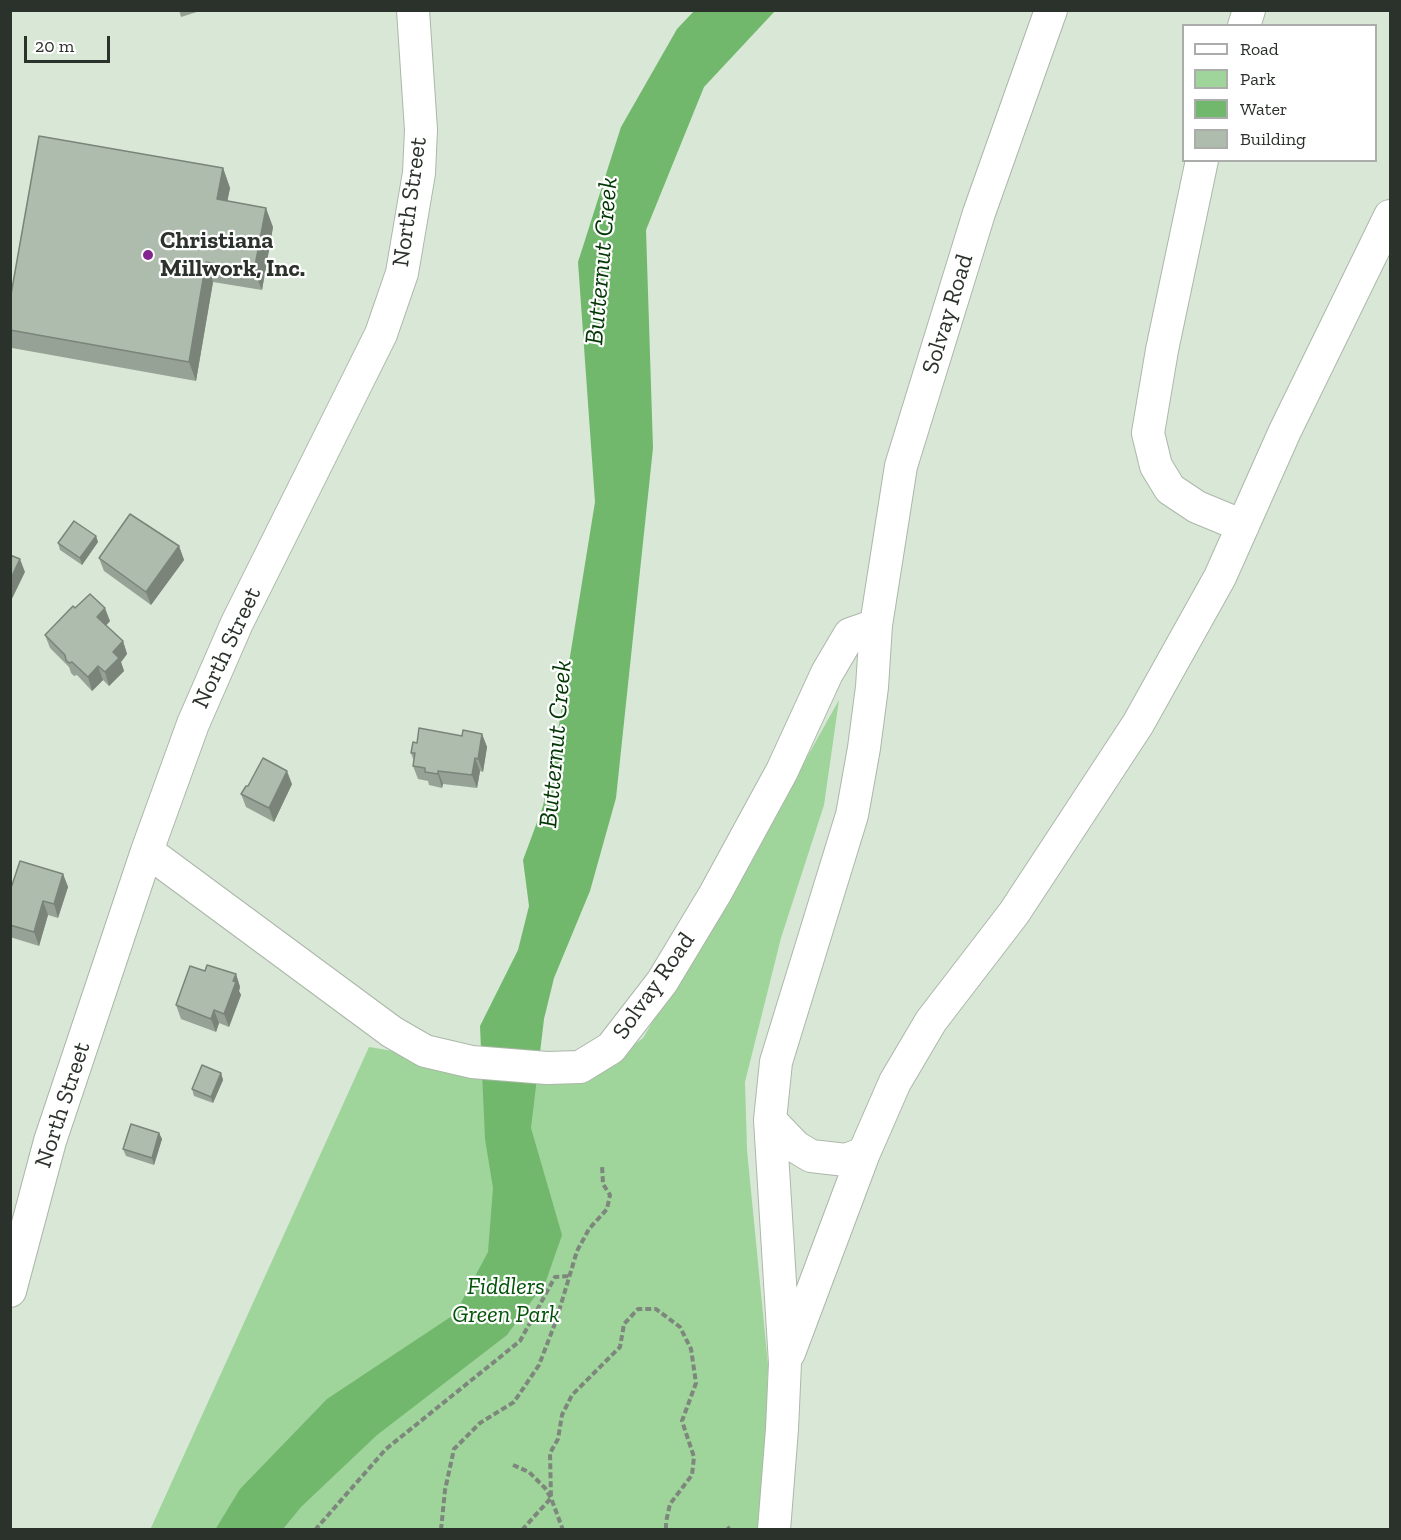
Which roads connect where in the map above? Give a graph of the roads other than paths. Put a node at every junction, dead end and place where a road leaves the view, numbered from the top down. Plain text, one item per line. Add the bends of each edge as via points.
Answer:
1 (413, 10) edge
2 (1051, 10) edge
3 (1202, 162) edge
4 (1390, 216) edge
5 (1243, 526) junction
6 (876, 625) junction
7 (147, 851) junction
8 (770, 1120) junction
9 (864, 1154) junction
10 (10, 1291) edge
11 (785, 1363) junction
12 (774, 1530) edge

1 - 7 street, North Street via 421,130 402,273 381,334 237,623 193,724
2 - 6 street, Solvay Road via 979,213 901,466
3 - 5 street via 1148,433 1156,466 1170,489 1197,507
4 - 5 street
5 - 9 street via 1220,577 1138,724 1014,914 931,1021 895,1082
6 - 7 street, Solvay Road via 850,634 827,673 782,771 662,982 611,1048 580,1067 472,1062 426,1051 392,1032
6 - 8 street, Solvay Road via 872,687 852,815 776,1062
7 - 10 street, North Street via 50,1141
8 - 9 street via 796,1147 811,1156 846,1160
8 - 11 street, Solvay Road
9 - 11 street
11 - 12 street, Solvay Road

